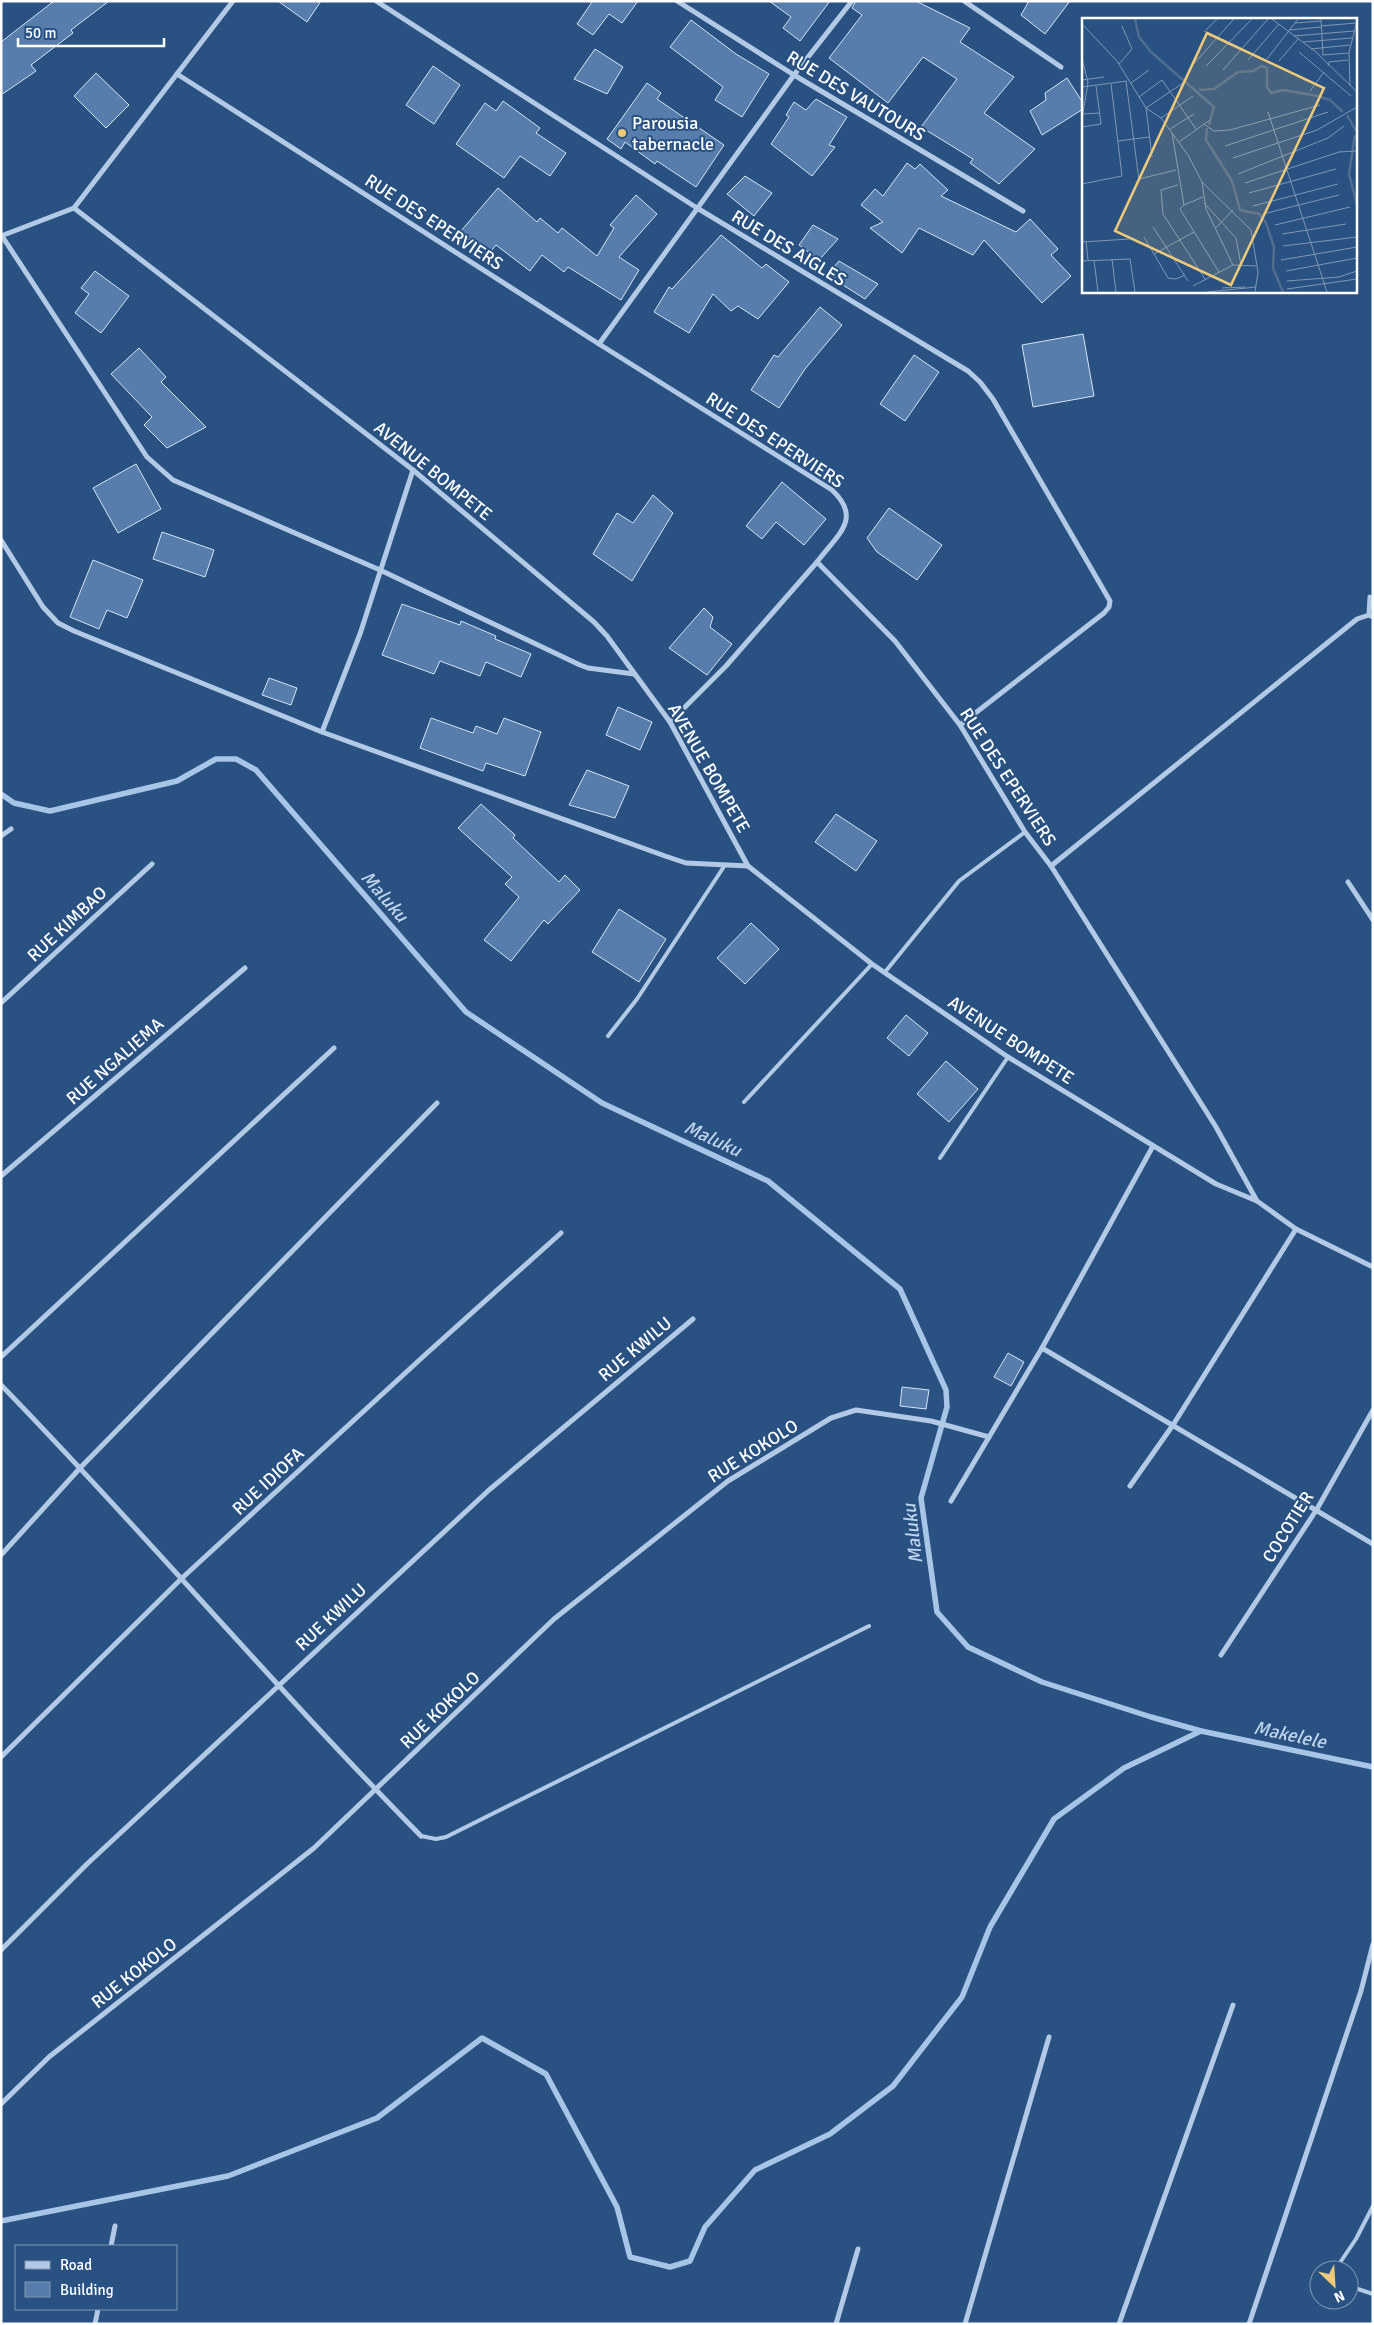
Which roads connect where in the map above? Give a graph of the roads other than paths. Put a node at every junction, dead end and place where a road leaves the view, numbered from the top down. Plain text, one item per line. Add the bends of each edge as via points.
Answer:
1 (233, 1) edge
2 (376, 1) edge
3 (677, 1) edge
4 (852, 1) edge
5 (964, 1) edge
6 (1061, 67) dead end
7 (177, 74) junction
8 (794, 75) junction
9 (74, 208) junction
10 (697, 208) junction
11 (1023, 211) dead end
12 (2, 236) edge
13 (599, 344) junction
14 (412, 470) junction
15 (1, 540) edge
16 (817, 562) junction
17 (380, 570) junction
18 (1370, 598) dead end
19 (1371, 616) edge
20 (634, 674) junction
21 (670, 722) junction
22 (960, 726) junction
23 (322, 732) junction
24 (11, 829) dead end
25 (1025, 832) junction
26 (1, 836) edge
27 (152, 864) dead end
28 (725, 864) junction
29 (748, 866) junction
30 (1050, 866) junction
31 (1348, 882) dead end
32 (1373, 920) edge
33 (872, 964) junction
34 (246, 968) dead end
35 (885, 972) junction
36 (1, 1003) edge
37 (608, 1036) dead end
38 (334, 1048) dead end
39 (1008, 1057) junction
40 (744, 1102) dead end
41 (438, 1103) dead end
42 (1153, 1146) junction
43 (940, 1158) dead end
44 (1, 1176) edge
45 (1257, 1201) junction
46 (1296, 1228) junction
47 (561, 1233) dead end
48 (1373, 1267) edge
49 (693, 1319) dead end
50 (1042, 1348) junction
51 (1, 1357) edge
52 (1, 1384) edge
53 (1373, 1410) edge
54 (1173, 1425) junction
55 (989, 1437) junction
56 (81, 1467) junction
57 (1130, 1486) dead end
58 (951, 1501) dead end
59 (1316, 1509) junction
60 (1373, 1544) edge
61 (1, 1555) edge
62 (181, 1579) junction
63 (869, 1626) dead end
64 (1221, 1655) dead end
65 (278, 1684) junction
66 (1, 1757) edge
67 (376, 1790) junction
68 (421, 1836) joint
69 (1373, 1944) edge
70 (1, 1950) edge
71 (1232, 2005) dead end
72 (1049, 2037) dead end
73 (1, 2104) edge
74 (1373, 2206) edge
75 (115, 2226) dead end
76 (111, 2245) edge
77 (858, 2249) dead end
78 (1342, 2260) edge
79 (1359, 2289) edge
80 (1373, 2294) edge
81 (98, 2310) edge
82 (95, 2324) edge
83 (836, 2324) edge
84 (965, 2324) edge
85 (1119, 2324) edge
86 (1249, 2324) edge

1 - 7 street
2 - 10 street, RUE DES AIGLES
3 - 8 street, RUE DES VAUTOURS
4 - 8 street
5 - 6 street
7 - 9 street
7 - 13 street, RUE DES EPERVIERS
8 - 10 street
8 - 11 street, RUE DES VAUTOURS
9 - 12 street
9 - 14 street, AVENUE BOMPETE
10 - 13 street
10 - 22 street, RUE DES AIGLES via 980,382 994,399 1108,595 1109,607 1104,613
12 - 17 street via 158,468 173,480
13 - 16 street, RUE DES EPERVIERS via 832,490 847,511 846,522
14 - 17 street
14 - 20 street, AVENUE BOMPETE via 594,622
15 - 23 street via 43,607 58,623
16 - 21 street via 726,666
16 - 22 street, RUE DES EPERVIERS via 895,641
17 - 20 street via 580,665
17 - 23 street via 360,634
18 - 19 street
19 - 30 street via 1357,619
20 - 21 street, AVENUE BOMPETE
21 - 29 street, AVENUE BOMPETE
22 - 25 street, RUE DES EPERVIERS
23 - 28 street via 665,856 686,862
24 - 26 street
25 - 30 street, RUE DES EPERVIERS
25 - 35 lane via 959,881
27 - 36 street, RUE KIMBAO
28 - 29 street
28 - 37 lane via 637,999
29 - 33 street, AVENUE BOMPETE
30 - 45 street, RUE DES EPERVIERS via 1216,1127
31 - 32 street
33 - 35 street, AVENUE BOMPETE
33 - 40 lane
34 - 44 street, RUE NGALIEMA
35 - 39 street, AVENUE BOMPETE
38 - 51 street
39 - 42 street, AVENUE BOMPETE
39 - 43 lane
41 - 56 street
42 - 45 street, AVENUE BOMPETE via 1228,1191
42 - 50 street
45 - 46 street, AVENUE BOMPETE
46 - 48 street, AVENUE BOMPETE
46 - 54 street
47 - 62 street, RUE IDIOFA
49 - 65 street, RUE KWILU via 503,1478
50 - 54 street
50 - 55 street
52 - 56 street
53 - 59 street, COCOTIER
54 - 57 street
54 - 59 street
55 - 58 street
55 - 67 street, RUE KOKOLO via 931,1421 856,1410 831,1418 728,1481 554,1619
56 - 61 street
56 - 62 street
59 - 60 street
59 - 64 street, COCOTIER
62 - 65 street
62 - 66 street, RUE IDIOFA
63 - 68 lane via 446,1836 436,1839
65 - 67 street
65 - 70 street, RUE KWILU
67 - 68 street
67 - 73 street, RUE KOKOLO via 314,1848 49,2058
69 - 86 street via 1361,1991
71 - 85 street
72 - 84 street
74 - 78 lane
75 - 76 street
77 - 83 street
79 - 80 lane
81 - 82 street

